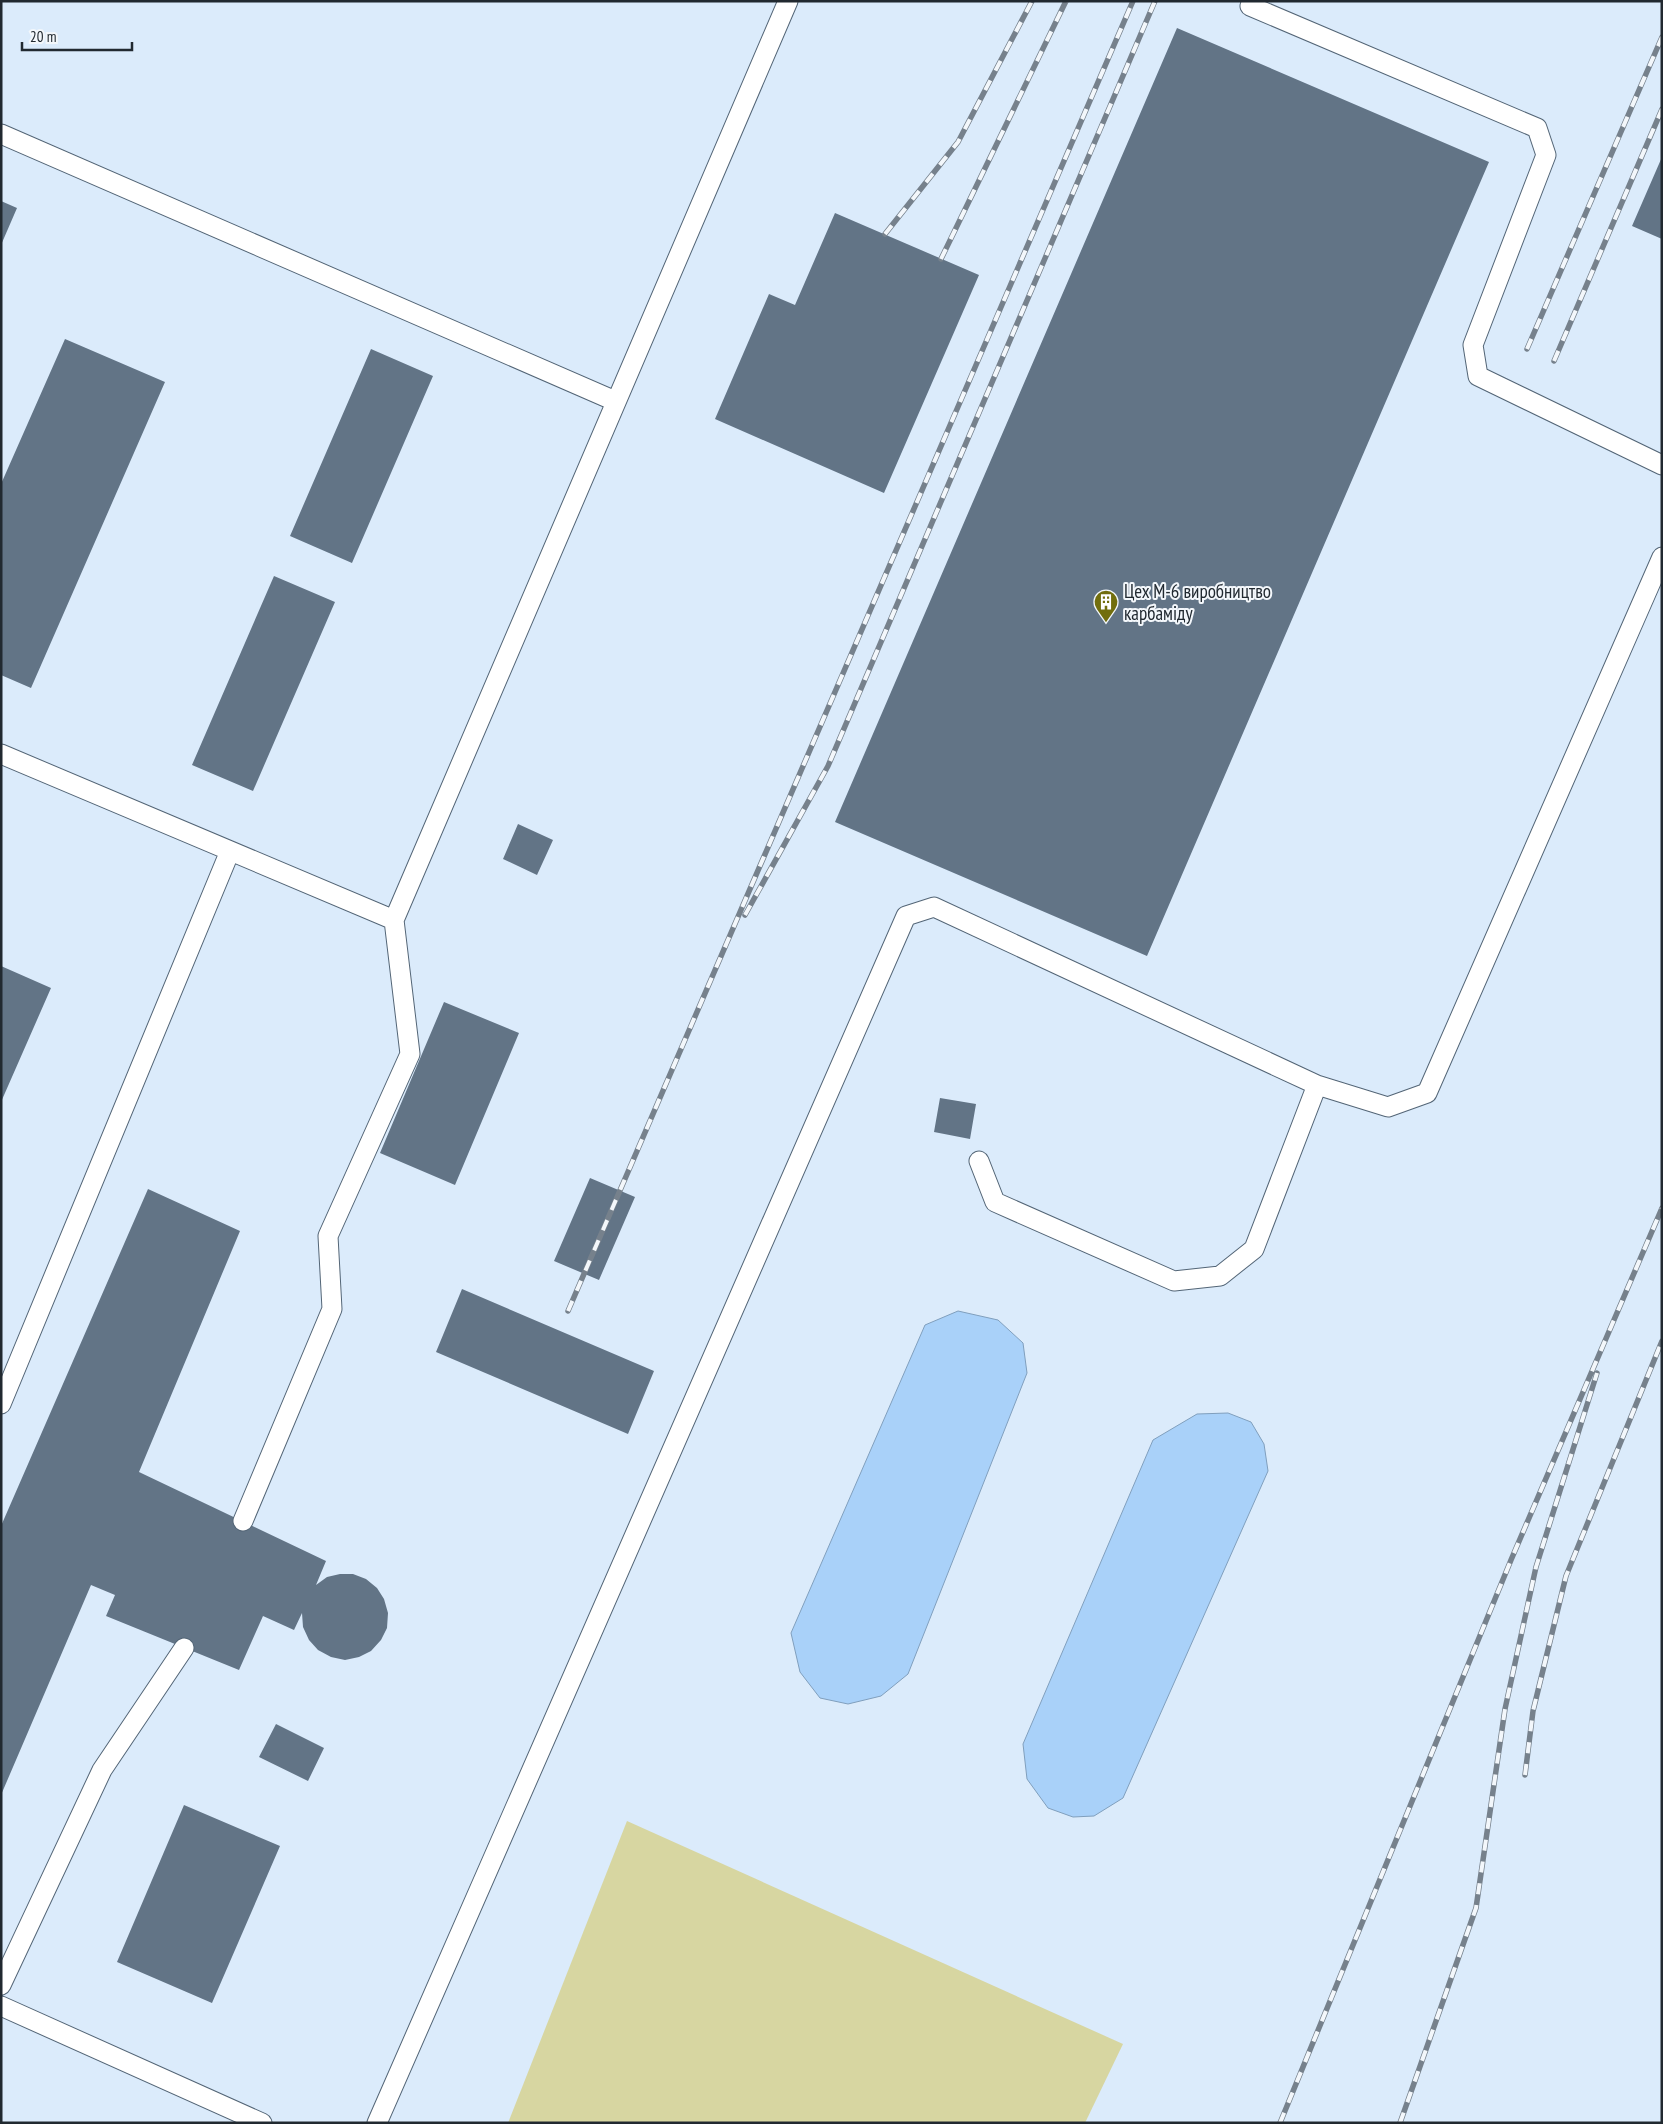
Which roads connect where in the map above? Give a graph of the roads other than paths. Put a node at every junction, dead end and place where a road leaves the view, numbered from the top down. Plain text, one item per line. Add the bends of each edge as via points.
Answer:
1 (788, 1) edge
2 (1250, 6) dead end
3 (1, 134) edge
4 (615, 401) junction
5 (1662, 465) edge
6 (1662, 557) edge
7 (1, 754) edge
8 (230, 851) junction
9 (394, 920) junction
10 (1317, 1085) junction
11 (979, 1161) dead end
12 (1, 1404) edge
13 (243, 1521) dead end
14 (184, 1648) dead end
15 (1, 1985) edge
16 (1, 2006) edge
17 (262, 2123) edge
18 (377, 2123) edge

1 - 4 lane
2 - 5 lane via 1537,128 1546,155 1473,345 1478,376
3 - 4 lane
4 - 9 lane
6 - 10 lane via 1427,1093 1388,1107
7 - 8 lane
8 - 9 lane
8 - 12 lane
9 - 13 lane via 410,1054 328,1236 332,1309
10 - 11 lane via 1254,1249 1220,1276 1174,1281 995,1202
10 - 18 lane via 934,907 906,916
14 - 15 lane via 102,1770
16 - 17 lane

